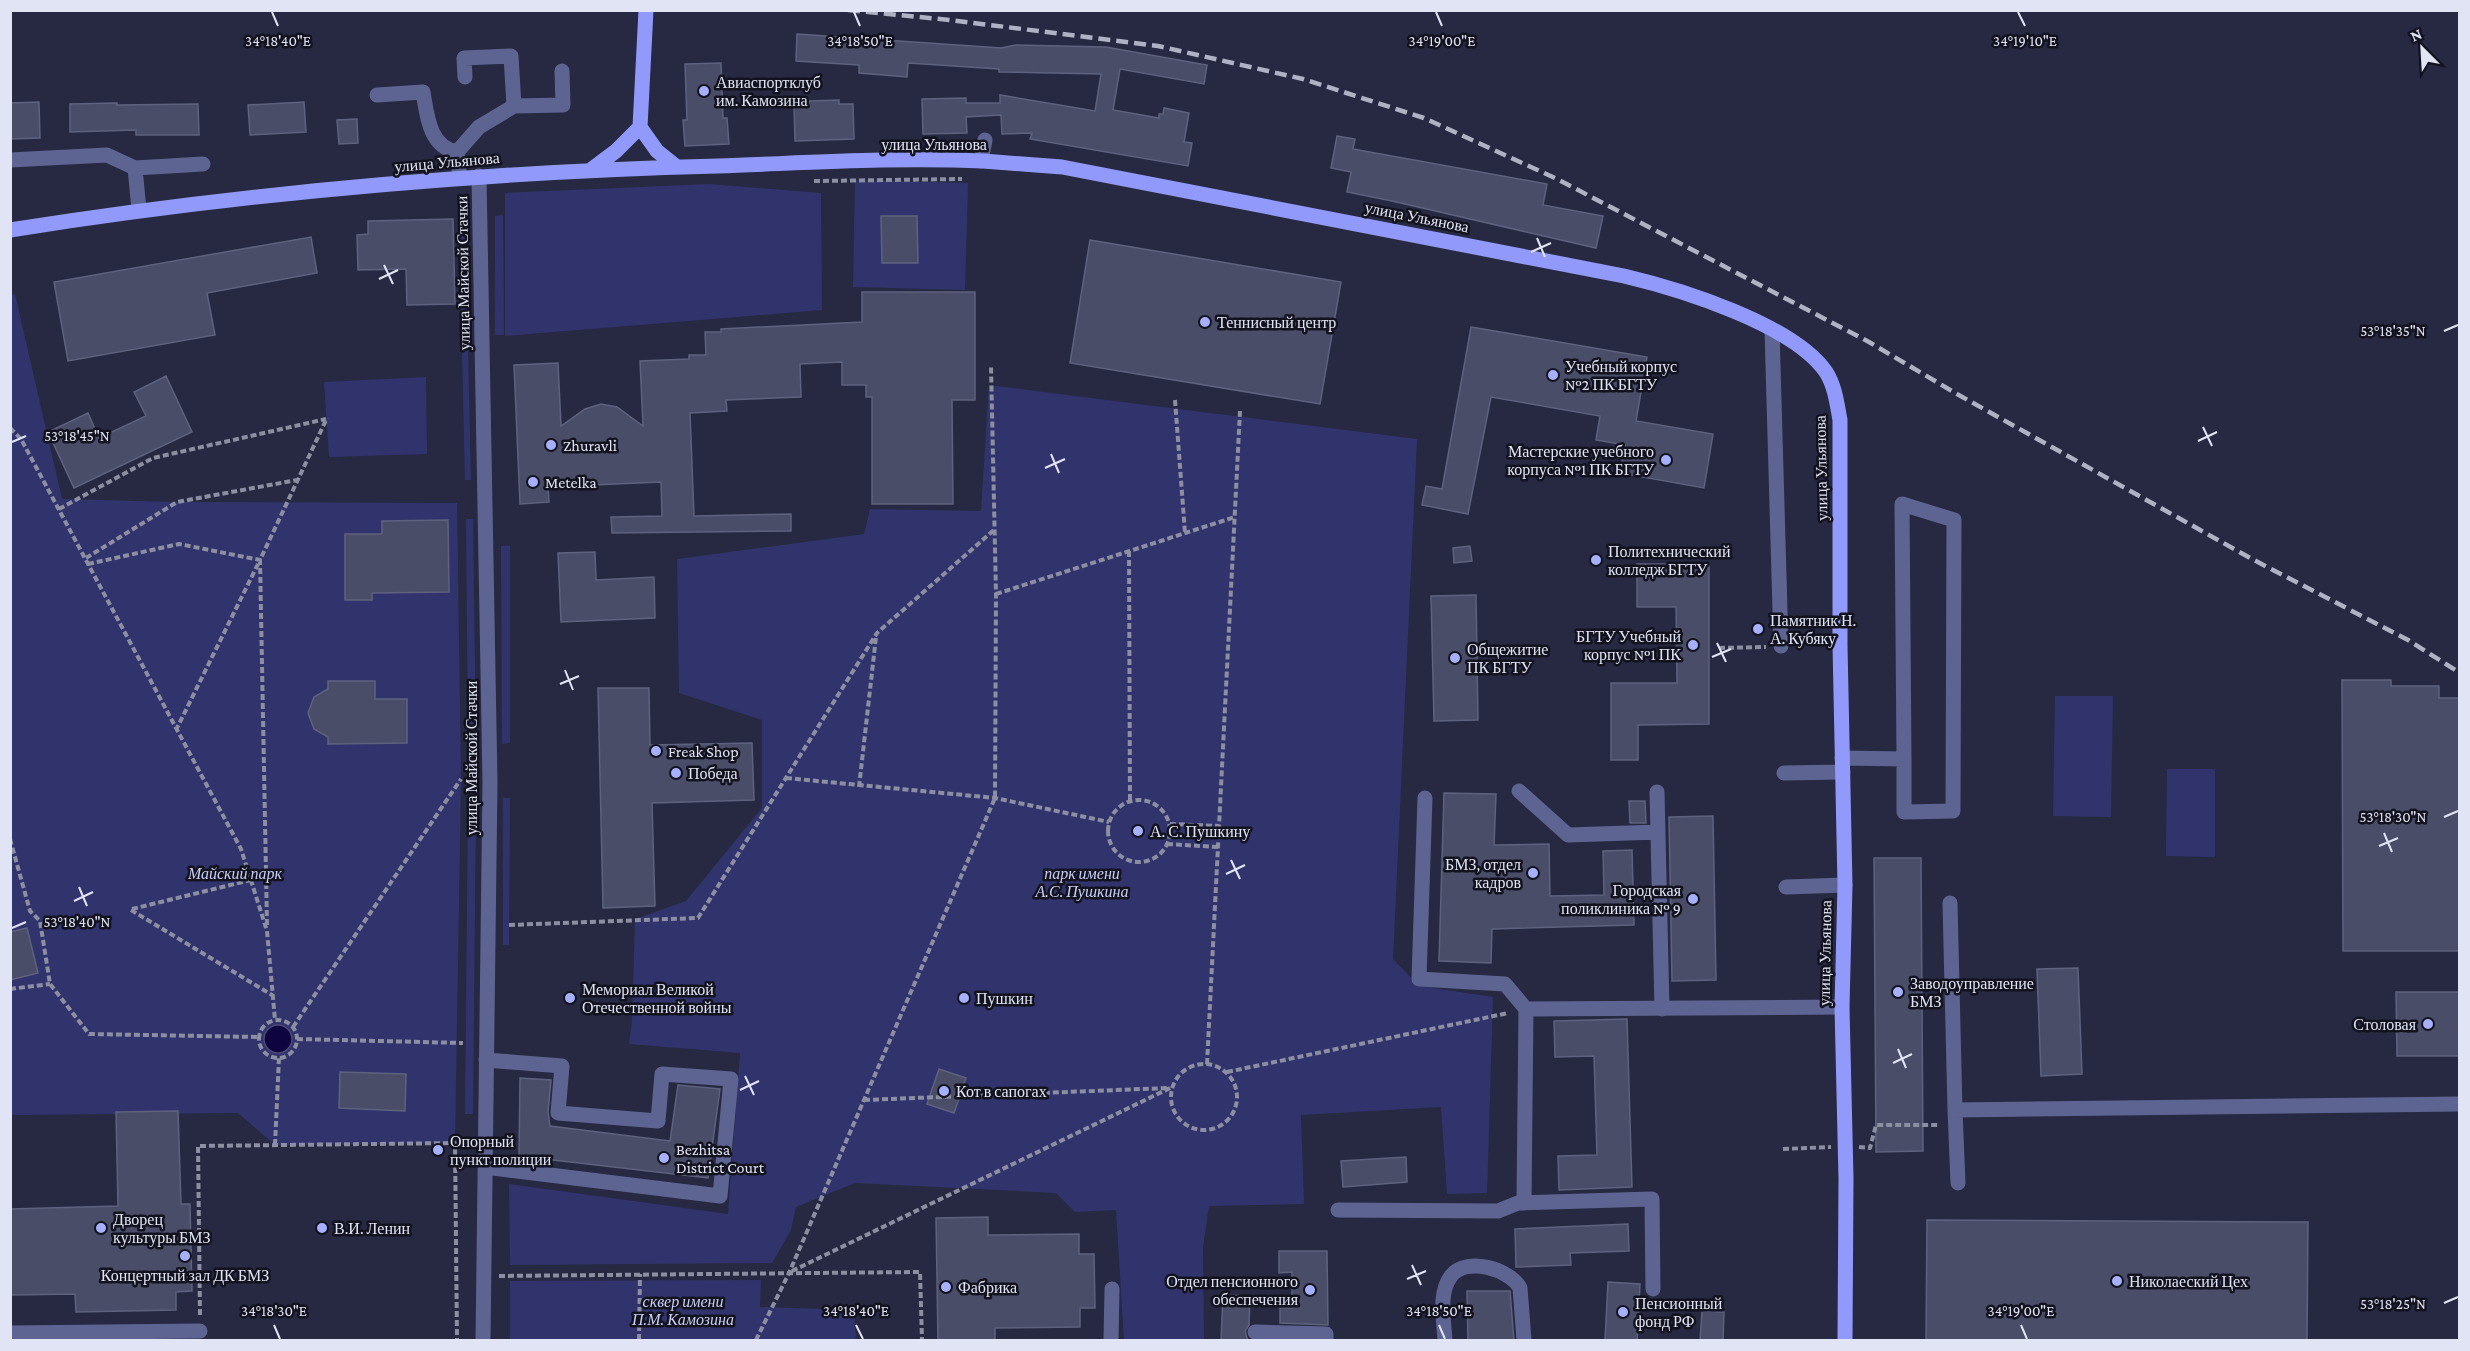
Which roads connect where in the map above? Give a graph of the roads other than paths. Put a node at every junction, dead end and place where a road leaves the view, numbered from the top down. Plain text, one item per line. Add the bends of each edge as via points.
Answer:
1 (646, 10) edge
2 (562, 71) dead end
3 (465, 77) dead end
4 (377, 95) dead end
5 (514, 106) junction
6 (639, 129) junction
7 (985, 140) dead end
8 (457, 152) junction
9 (10, 160) edge
10 (981, 161) junction
11 (203, 164) dead end
12 (677, 167) junction
13 (135, 168) junction
14 (592, 169) junction
15 (479, 176) junction
16 (460, 178) junction
17 (139, 210) junction
18 (10, 230) edge
19 (1772, 330) junction
20 (1781, 646) road end
21 (1904, 759) junction
22 (1843, 765) junction
23 (1784, 773) dead end
24 (1519, 791) dead end
25 (1657, 792) dead end
26 (1425, 798) dead end
27 (1658, 832) junction
28 (1845, 885) junction
29 (1786, 887) dead end
30 (1950, 903) dead end
31 (1842, 1007) junction
32 (1526, 1009) junction
33 (1662, 1009) junction
34 (486, 1060) junction
35 (2460, 1104) edge
36 (1955, 1110) junction
37 (485, 1167) junction
38 (1958, 1183) dead end
39 (1524, 1203) junction
40 (1338, 1210) dead end
41 (1112, 1289) dead end
42 (1653, 1289) dead end
43 (200, 1330) road end
44 (1256, 1332) dead end
45 (10, 1333) edge
46 (483, 1341) edge
47 (1111, 1341) edge
48 (1326, 1341) edge
49 (1445, 1341) edge
50 (1524, 1341) edge
51 (1845, 1341) edge

1 - 6 main road
2 - 5 street via 563,105
3 - 5 street via 465,58 512,56
4 - 8 street via 423,92 430,131 449,151
5 - 8 street via 479,127
6 - 12 main road
6 - 14 main road
7 - 10 street
8 - 16 street
9 - 13 street via 107,155
10 - 12 main road, улица Ульянова
10 - 19 main road, улица Ульянова via 1062,167 1624,276 1670,287
11 - 13 street
12 - 14 main road, улица Ульянова
13 - 17 street
14 - 15 main road, улица Ульянова
15 - 16 main road, улица Ульянова
15 - 34 street, улица Майской Стачки via 490,770
16 - 17 main road, улица Ульянова
17 - 18 main road, улица Ульянова
19 - 20 street
19 - 22 main road, улица Ульянова via 1805,350 1825,371 1837,402 1841,460
21 - 21 street via 1904,812 1953,811 1954,520 1902,504
21 - 22 street
22 - 23 street
22 - 28 main road, улица Ульянова
24 - 27 street via 1568,835
25 - 27 street
26 - 32 street via 1419,979 1505,984
27 - 33 street
28 - 29 street
28 - 31 main road, улица Ульянова
30 - 36 street
31 - 33 street
31 - 51 main road, улица Ульянова
32 - 33 street
32 - 39 street
34 - 37 street, улица Майской Стачки
34 - 37 street via 562,1066 558,1113 658,1121 662,1074 731,1079 720,1196
35 - 36 street
36 - 38 street
37 - 46 street, улица Майской Стачки
39 - 40 street via 1498,1211
39 - 42 street via 1652,1199
41 - 47 street
43 - 45 street
44 - 48 street via 1326,1334
49 - 50 street via 1444,1295 1451,1276 1462,1268 1488,1267 1513,1279 1520,1288

